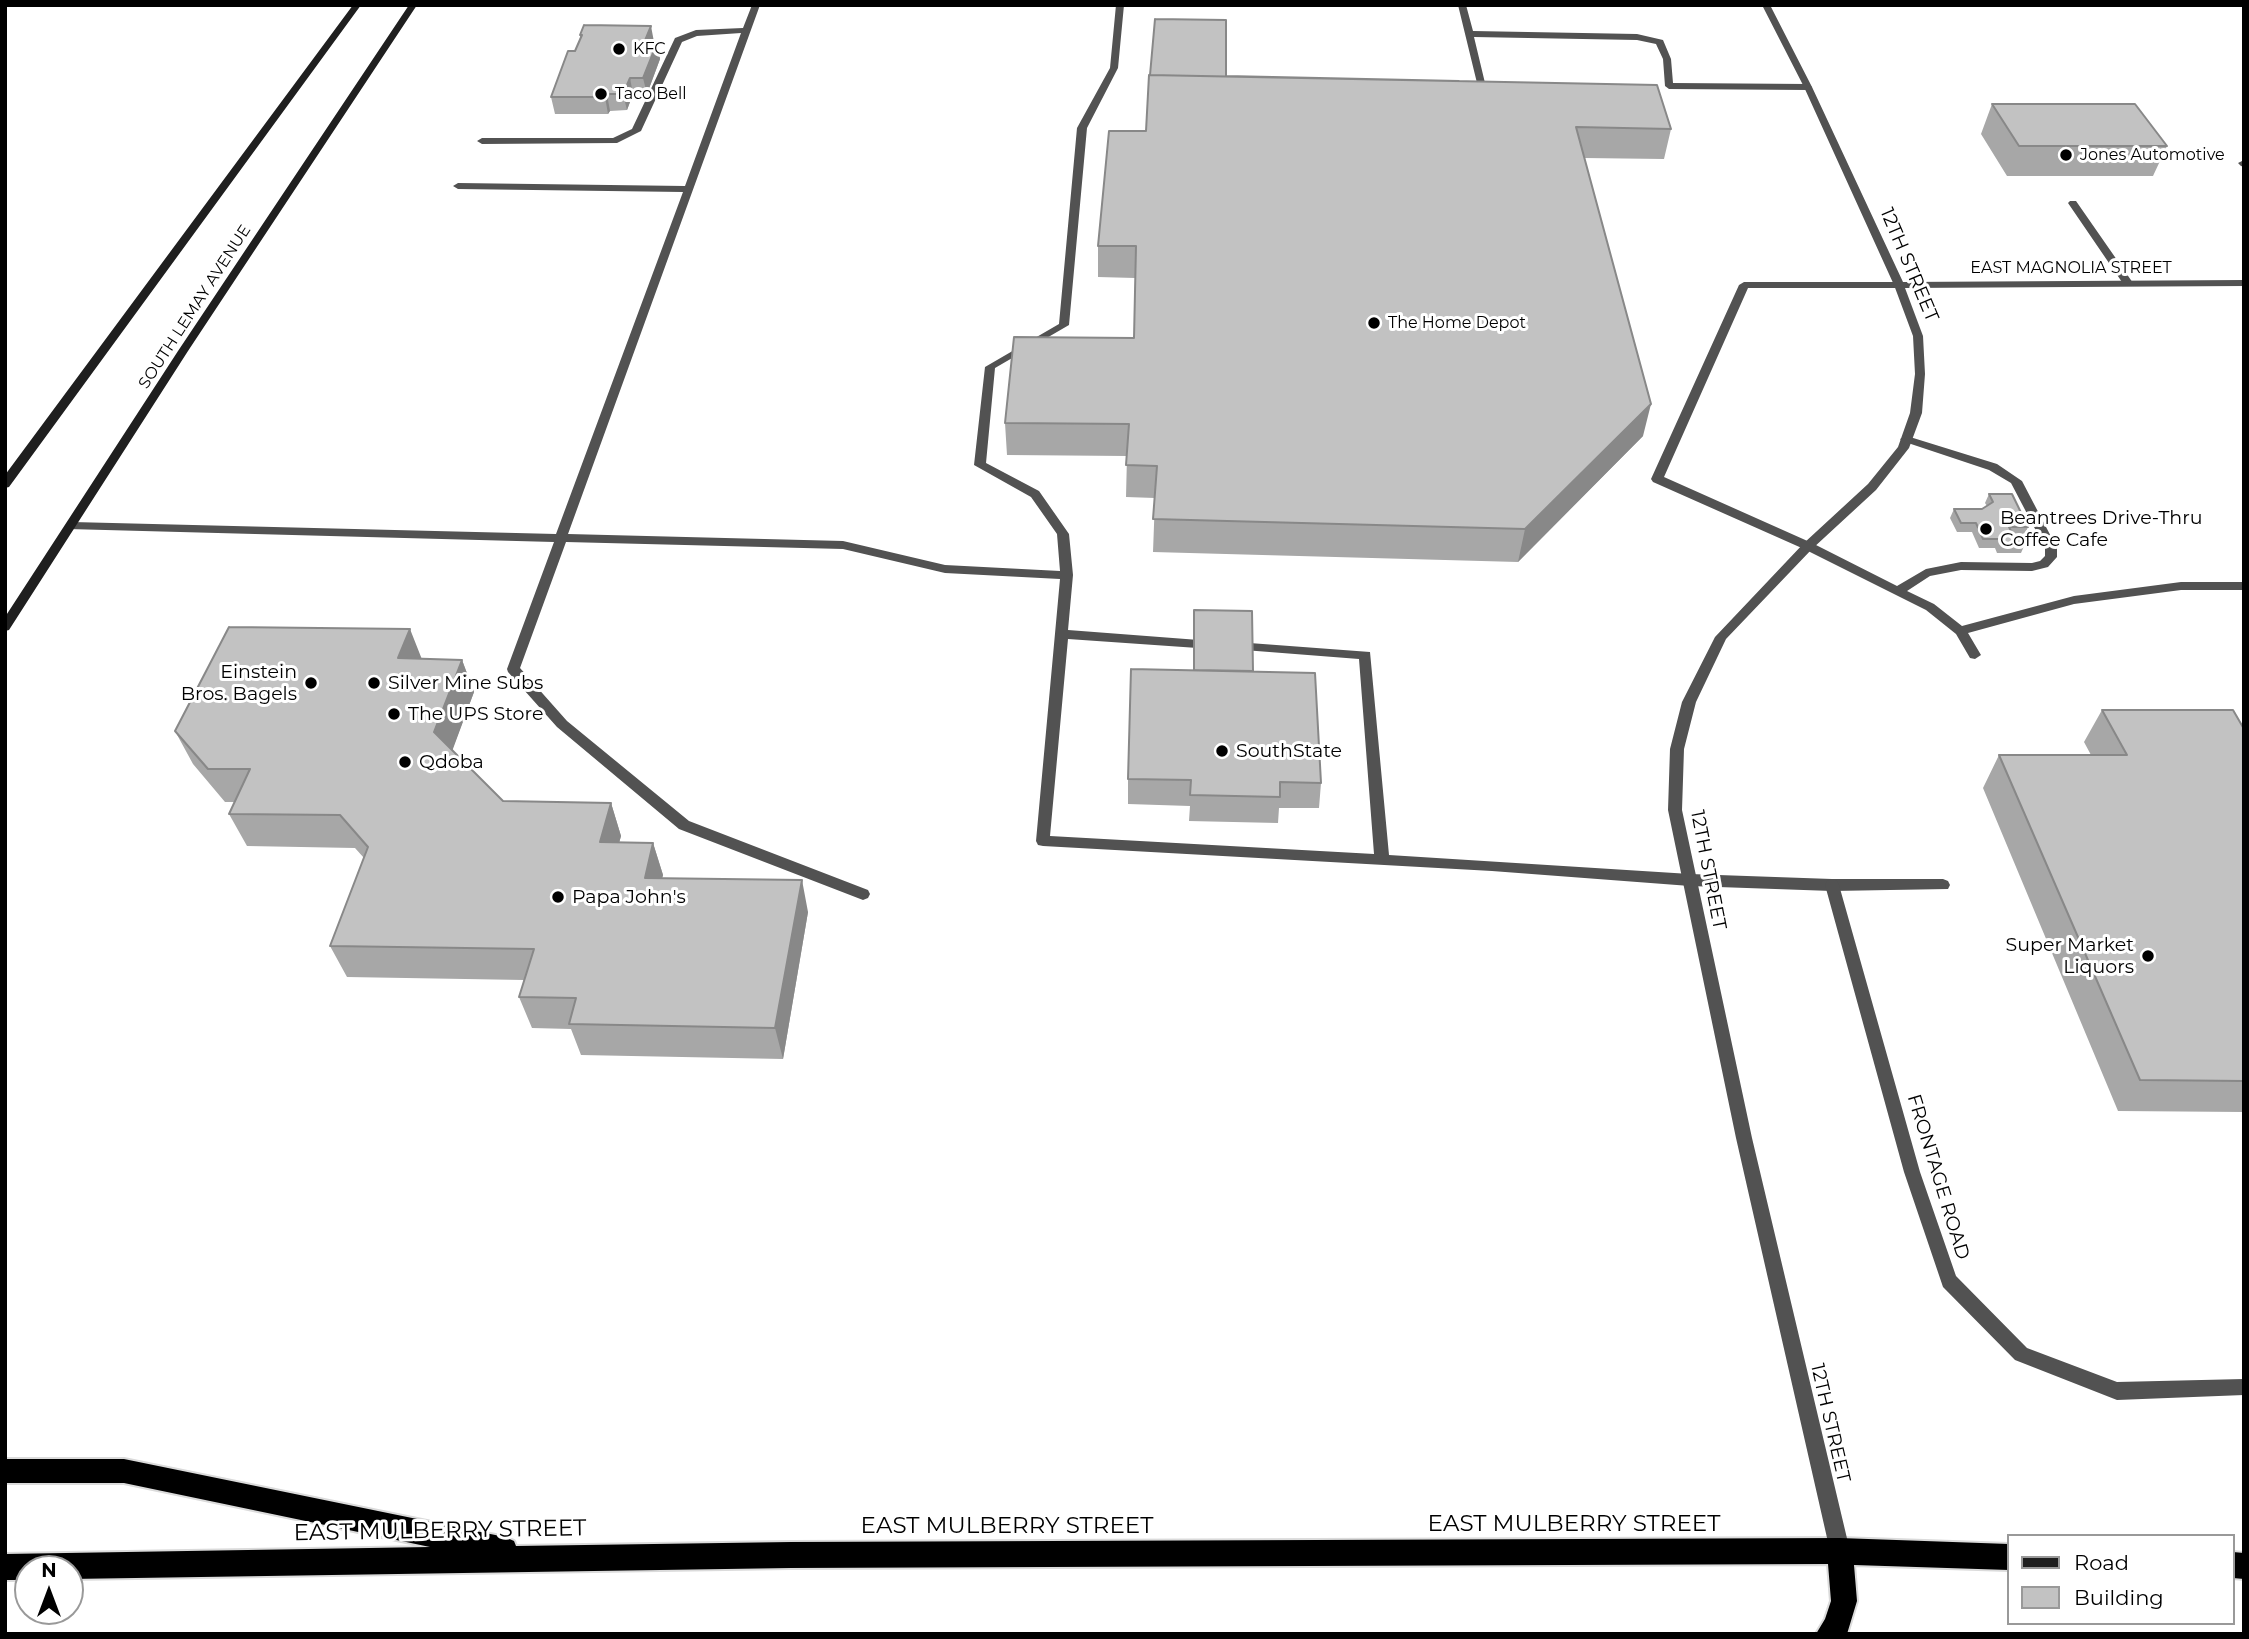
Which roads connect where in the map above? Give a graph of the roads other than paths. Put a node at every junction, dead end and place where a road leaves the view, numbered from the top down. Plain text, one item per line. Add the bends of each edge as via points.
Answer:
1 (356, 5) edge
2 (413, 5) edge
3 (756, 5) edge
4 (1120, 5) edge
5 (1462, 5) edge
6 (1766, 5) edge
7 (747, 30) junction
8 (1469, 34) junction
9 (1481, 83) edge
10 (1808, 87) junction
11 (482, 141) dead end
12 (458, 186) dead end
13 (689, 189) junction
14 (2073, 203) dead end
15 (2128, 283) junction
16 (2244, 283) edge
17 (1899, 285) junction
18 (1906, 439) junction
19 (5, 484) edge
20 (72, 526) junction
21 (562, 538) junction
22 (1808, 546) junction
23 (1067, 575) junction
24 (2244, 586) edge
25 (1898, 591) junction
26 (5, 627) edge
27 (1960, 631) junction
28 (1061, 634) junction
29 (1975, 655) dead end
30 (1382, 860) junction
31 (1690, 880) junction
32 (1943, 885) dead end
33 (1832, 886) junction
34 (863, 894) dead end
35 (2244, 1387) edge
36 (5, 1471) edge
37 (1840, 1551) junction
38 (540, 1557) junction
39 (2008, 1557) edge
40 (5, 1567) edge
41 (1829, 1634) edge

1 - 19 main road
2 - 20 main road, SOUTH LEMAY AVENUE
3 - 7 street
4 - 23 street via 1114,68 1082,128 1064,325 990,367 980,465 1035,494 1063,534
5 - 8 street
6 - 10 street, 12TH STREET
7 - 11 street via 695,33 678,40 636,131 614,141
7 - 13 street
8 - 9 street
8 - 10 street via 1637,37 1660,42 1669,86
10 - 17 street, 12TH STREET
12 - 13 street
13 - 21 street
14 - 15 street
15 - 16 street, EAST MAGNOLIA STREET
15 - 17 street, EAST MAGNOLIA STREET
17 - 18 street, 12TH STREET via 1918,336 1920,374 1916,413
17 - 22 street, EAST MAGNOLIA STREET via 1744,285 1657,479
18 - 22 street, 12TH STREET via 1872,486
18 - 25 street via 1993,467 2016,481 2051,548 2051,557 2032,567 1961,566 1926,573
20 - 21 street
20 - 26 main road, SOUTH LEMAY AVENUE
21 - 23 street via 843,545 945,569
21 - 34 street via 513,669 562,724 684,825
22 - 25 street
22 - 31 street, 12TH STREET via 1721,637 1689,702 1677,749 1675,810
23 - 28 street
24 - 27 street via 2181,586 2074,600
25 - 27 street via 1930,607
27 - 29 street
28 - 30 street via 1365,655
28 - 30 street via 1043,841
30 - 31 street
31 - 33 street
31 - 37 street, 12TH STREET via 1744,1138
32 - 33 street
33 - 35 street, FRONTAGE ROAD via 1912,1172 1949,1281 2021,1354 2117,1391
36 - 38 highway via 124,1471
37 - 38 highway, EAST MULBERRY STREET
37 - 39 highway, EAST MULBERRY STREET
37 - 41 highway via 1844,1601
38 - 40 highway, EAST MULBERRY STREET

